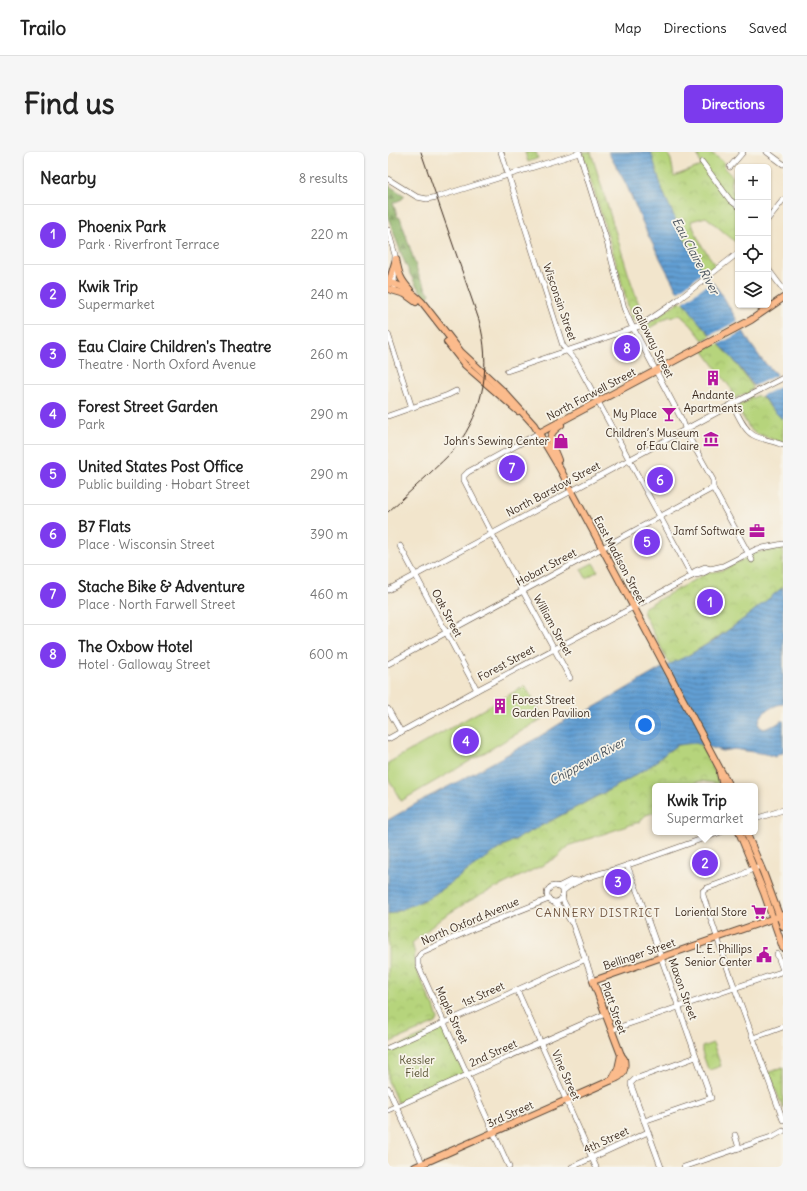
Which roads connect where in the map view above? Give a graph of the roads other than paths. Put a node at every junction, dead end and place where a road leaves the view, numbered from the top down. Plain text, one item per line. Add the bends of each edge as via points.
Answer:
1 (501, 152) edge
2 (579, 152) edge
3 (743, 152) edge
4 (768, 152) edge
5 (702, 162) dead end
6 (783, 164) edge
7 (730, 167) dead end
8 (508, 175) junction
9 (388, 179) edge
10 (783, 200) edge
11 (735, 204) edge
12 (771, 215) edge
13 (388, 230) edge
14 (735, 256) edge
15 (396, 259) junction
16 (770, 272) edge
17 (390, 285) edge
18 (783, 289) edge
19 (415, 295) junction
20 (783, 298) edge
21 (633, 328) junction
22 (388, 334) edge
23 (390, 348) edge
24 (567, 350) junction
25 (507, 370) dead end
26 (656, 371) junction
27 (783, 378) edge
28 (456, 391) dead end
29 (598, 402) junction
30 (732, 404) junction
31 (412, 408) junction
32 (388, 416) edge
33 (565, 419) junction
34 (533, 423) junction
35 (686, 429) junction
36 (539, 433) junction
37 (783, 445) edge
38 (629, 460) junction
39 (560, 469) junction
40 (464, 476) joint
41 (713, 488) junction
42 (572, 491) junction
43 (660, 517) junction
44 (492, 533) junction
45 (783, 544) edge
46 (400, 546) dead end
47 (602, 548) junction
48 (748, 552) junction
49 (752, 560) dead end
50 (416, 575) junction
51 (693, 575) junction
52 (388, 590) edge
53 (523, 591) junction
54 (634, 607) junction
55 (446, 633) junction
56 (554, 649) junction
57 (388, 664) edge
58 (570, 678) dead end
59 (477, 690) junction
60 (388, 709) edge
61 (401, 732) junction
62 (388, 739) edge
63 (720, 772) junction
64 (722, 783) edge
65 (728, 783) edge
66 (783, 810) edge
67 (758, 818) edge
68 (712, 835) edge
69 (740, 835) edge
70 (747, 835) edge
71 (627, 865) junction
72 (761, 866) junction
73 (754, 868) junction
74 (580, 881) junction
75 (558, 887) junction
76 (547, 893) junction
77 (562, 894) junction
78 (551, 900) junction
79 (532, 905) junction
80 (781, 916) edge
81 (773, 919) junction
82 (572, 922) junction
83 (783, 926) edge
84 (717, 937) junction
85 (783, 948) edge
86 (777, 954) dead end
87 (660, 957) junction
88 (418, 958) joint
89 (586, 959) junction
90 (593, 980) junction
91 (735, 988) junction
92 (516, 990) junction
93 (678, 1007) junction
94 (605, 1014) junction
95 (444, 1022) junction
96 (783, 1027) edge
97 (611, 1030) junction
98 (753, 1038) junction
99 (541, 1043) junction
100 (388, 1048) edge
101 (696, 1057) junction
102 (621, 1070) joint
103 (468, 1075) junction
104 (388, 1088) edge
105 (566, 1100) junction
106 (396, 1106) junction
107 (388, 1110) edge
108 (783, 1120) edge
109 (644, 1121) junction
110 (783, 1131) edge
111 (648, 1132) junction
112 (494, 1133) junction
113 (735, 1135) dead end
114 (739, 1148) junction
115 (592, 1158) junction
116 (423, 1165) edge
117 (415, 1167) edge
118 (510, 1167) edge
119 (572, 1167) edge
120 (596, 1167) edge
121 (661, 1167) edge
122 (684, 1167) edge

1 - 8 street, Wisconsin Street
2 - 8 street
2 - 21 street, Galloway Street via 624,308
3 - 7 street
4 - 6 street
5 - 11 street
8 - 9 street via 427,199 417,197
8 - 24 street, Wisconsin Street via 563,346
10 - 12 street
13 - 15 street
14 - 21 street via 678,300
15 - 17 main road
15 - 19 main road via 402,280
16 - 18 street
17 - 19 main road, East Madison Street
17 - 34 main road, East Madison Street via 413,299 465,364
19 - 34 main road, East Madison Street via 461,352
20 - 26 main road, North Farwell Street via 745,323
21 - 24 street
21 - 26 street, Galloway Street
22 - 23 street
23 - 31 street
24 - 25 street
24 - 29 street, Wisconsin Street via 576,361
26 - 29 main road, North Farwell Street
26 - 35 street, Galloway Street
27 - 30 street, North Barstow Street
28 - 31 street
29 - 33 main road, North Farwell Street
29 - 38 street, Wisconsin Street
30 - 35 street, North Barstow Street
30 - 37 street via 750,433
31 - 32 street
33 - 36 main road, North Farwell Street
33 - 39 main road via 551,436
34 - 36 main road, East Madison Street
35 - 38 street, North Barstow Street
35 - 41 street, Galloway Street via 713,480
36 - 39 main road, East Madison Street
36 - 40 street, North Farwell Street
38 - 42 street, North Barstow Street
38 - 43 street, Wisconsin Street
39 - 42 main road, East Madison Street
40 - 44 street, William Street
41 - 43 street, Hobart Street
41 - 48 street, Galloway Street
42 - 44 street, North Barstow Street
42 - 47 main road, East Madison Street
43 - 47 street, Hobart Street
43 - 51 street, Wisconsin Street
44 - 50 street, North Barstow Street
44 - 53 street, William Street
45 - 48 street, Forest Street
46 - 50 street, Oak Street
47 - 53 street, Hobart Street
47 - 54 main road, East Madison Street
48 - 49 street, Galloway Street
48 - 51 street, Forest Street via 723,566 701,568
50 - 52 street, North Barstow Street
50 - 55 street, Oak Street
51 - 54 street, Forest Street
53 - 55 street, Hobart Street
53 - 56 street, William Street
54 - 56 street, Forest Street
54 - 63 main road, East Madison Street
55 - 57 street, Hobart Street
55 - 59 street, Oak Street
56 - 58 street, William Street
56 - 59 street, Forest Street
59 - 61 street, Forest Street
60 - 61 street
61 - 62 street, Forest Street
63 - 64 main road
63 - 65 main road
66 - 67 street
68 - 71 street
69 - 73 main road
70 - 72 main road
71 - 74 street
71 - 87 street, Maxon Street
72 - 73 street
72 - 80 main road
73 - 81 main road
73 - 84 street via 703,890 704,901
74 - 75 street via 572,880
74 - 77 street
75 - 76 street via 552,887
75 - 77 street
76 - 78 street
76 - 79 street, North Oxford Avenue
77 - 78 street via 558,900
77 - 82 street, Platt Street
78 - 79 street, North Oxford Avenue
78 - 82 street, Platt Street
79 - 88 street, North Oxford Avenue via 422,952
80 - 81 main road, Bellinger Street
80 - 83 main road
81 - 84 main road, Bellinger Street
81 - 85 main road
82 - 89 street, Platt Street
84 - 87 main road, Bellinger Street
84 - 91 street
86 - 91 street via 782,972
87 - 90 main road, Bellinger Street
87 - 93 street, Maxon Street
88 - 95 street, Maple Street via 418,965
89 - 90 street, Platt Street
89 - 92 street, 1st Street
90 - 94 main road, Platt Street
91 - 93 street
91 - 98 street
92 - 95 street, 1st Street
92 - 99 street, Vine Street
93 - 97 street
93 - 101 street, Maxon Street
94 - 97 main road, Platt Street
94 - 99 street, 2nd Street
95 - 100 street, 1st Street
95 - 103 street, Maple Street
96 - 98 street
97 - 102 main road, Platt Street via 620,1055 624,1059
98 - 108 street
99 - 103 street, 2nd Street
99 - 105 street, Vine Street
101 - 109 street via 632,1081 631,1085
101 - 109 street, Maxon Street via 711,1098
102 - 105 main road, 3rd Street via 621,1076 618,1078
103 - 106 street, 2nd Street
103 - 112 street, Maple Street
104 - 106 street
105 - 112 main road, 3rd Street
105 - 115 street, Vine Street
106 - 107 street, 2nd Street
106 - 116 street
109 - 111 street
110 - 114 street
111 - 115 street, 4th Street
111 - 121 street
112 - 116 main road, 3rd Street
112 - 118 street, Maple Street
113 - 114 street
114 - 122 street
115 - 119 street, 4th Street
115 - 120 street, Vine Street
116 - 117 main road, 3rd Street

